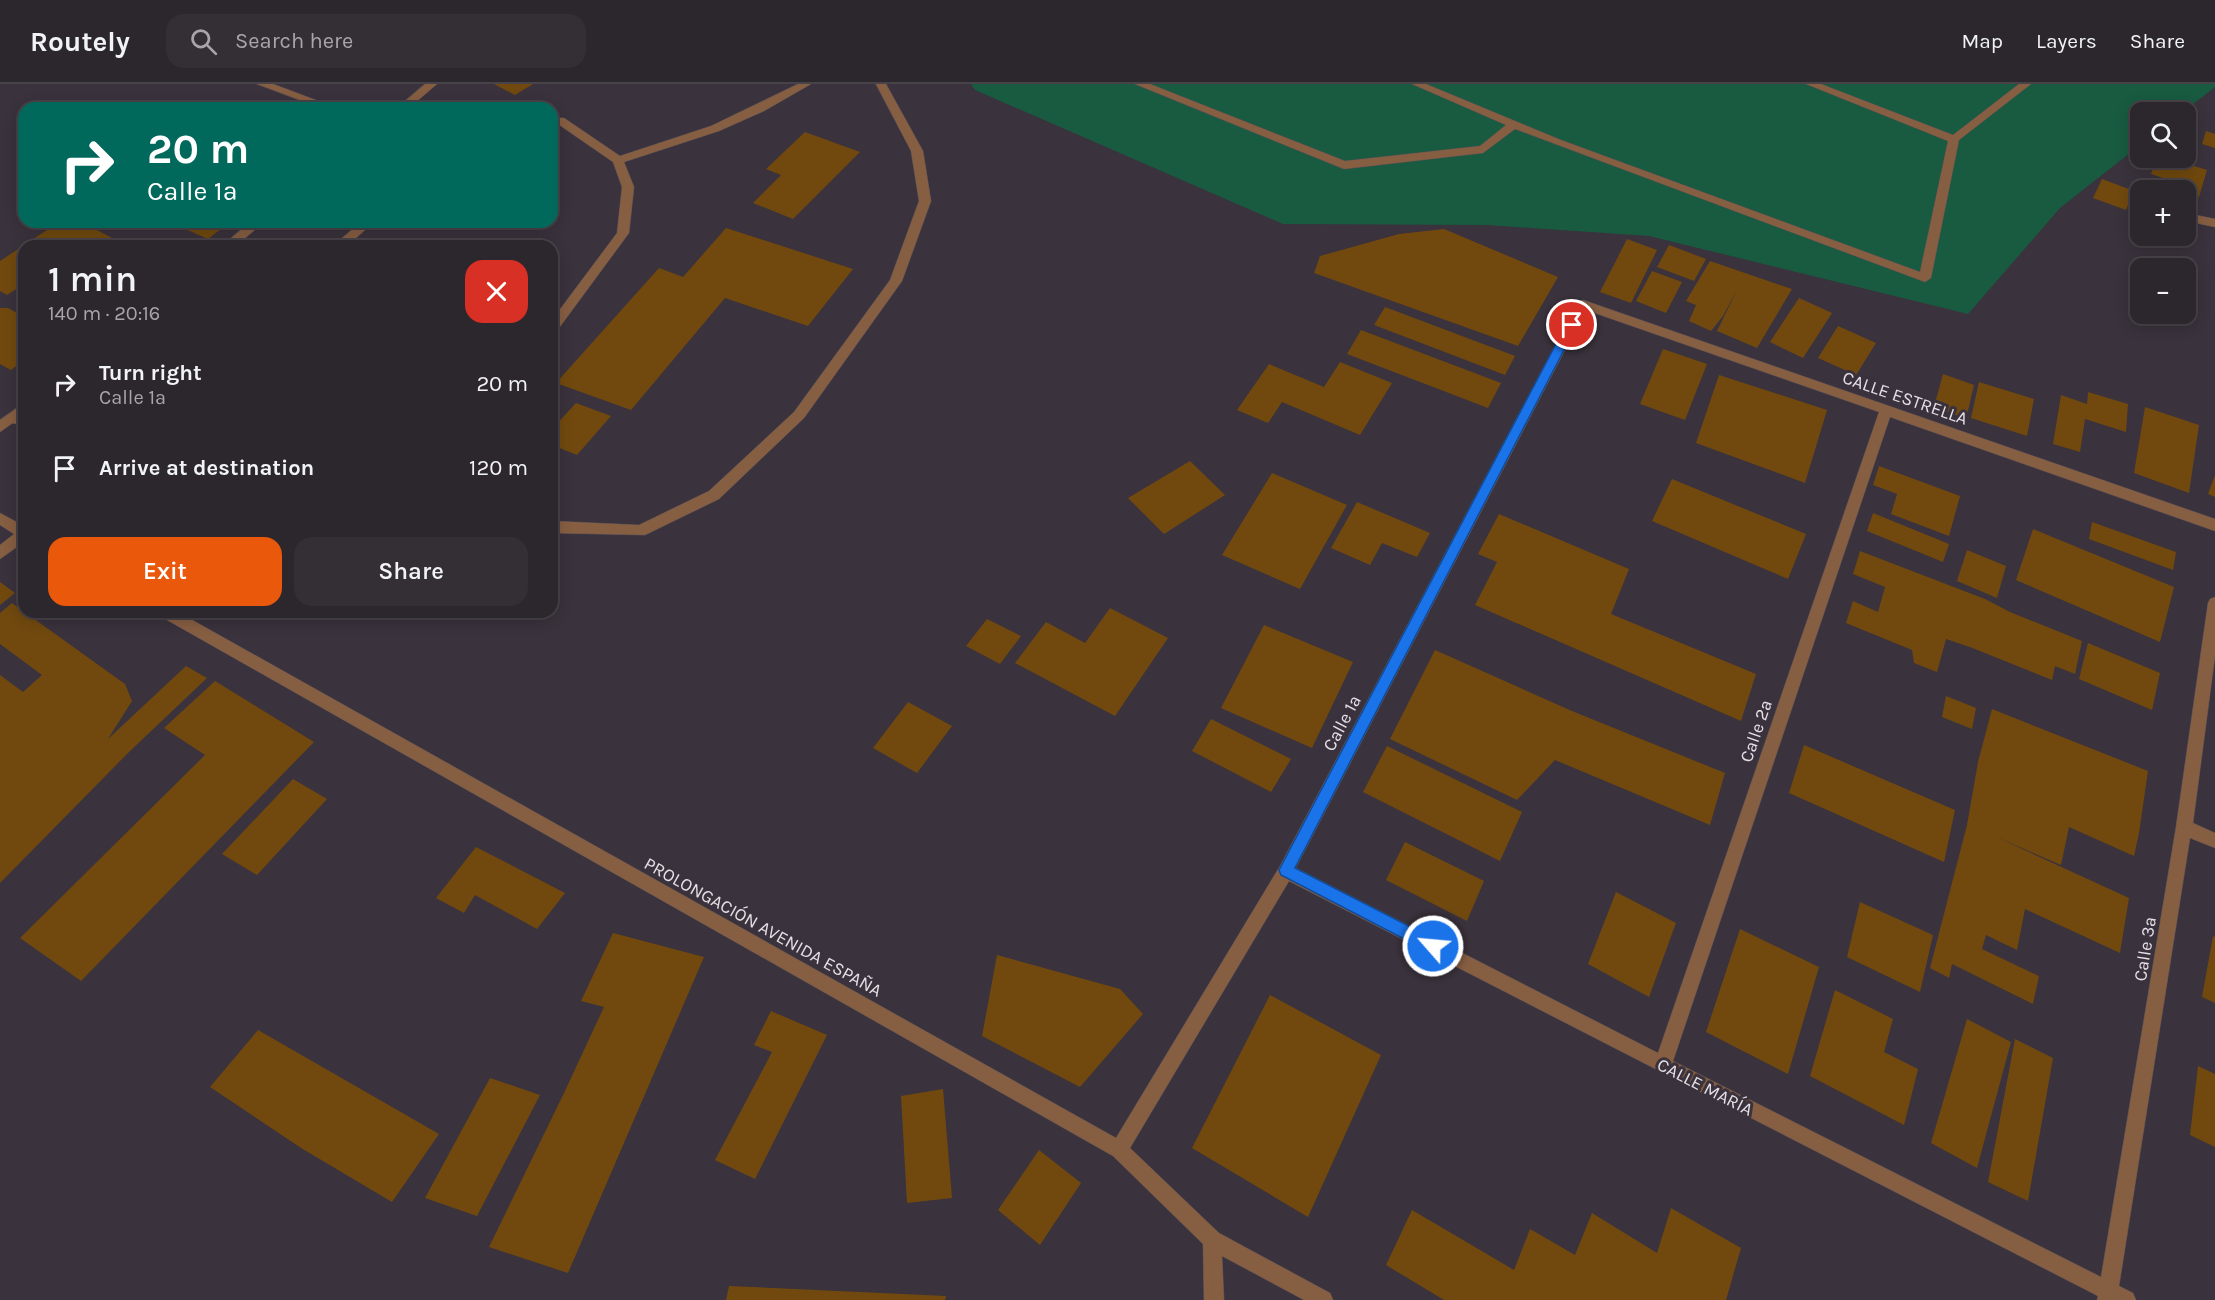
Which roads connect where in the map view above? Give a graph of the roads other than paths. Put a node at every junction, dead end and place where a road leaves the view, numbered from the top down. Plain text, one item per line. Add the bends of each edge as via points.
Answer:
1 (262, 84) edge
2 (432, 84) edge
3 (806, 84) edge
4 (881, 84) edge
5 (1140, 84) edge
6 (1417, 84) edge
7 (1811, 84) edge
8 (2026, 84) edge
9 (314, 102) edge
10 (410, 102) edge
11 (558, 120) edge
12 (1514, 124) junction
13 (1954, 139) junction
14 (618, 160) junction
15 (2196, 219) edge
16 (2215, 223) edge
17 (250, 228) edge
18 (361, 228) edge
19 (236, 240) edge
20 (346, 240) edge
21 (1583, 304) joint
22 (558, 322) edge
23 (1886, 410) junction
24 (18, 413) edge
25 (5, 423) edge
26 (0, 518) edge
27 (2215, 525) edge
28 (558, 527) edge
29 (18, 529) edge
30 (18, 538) edge
31 (0, 553) edge
32 (2215, 603) edge
33 (176, 618) edge
34 (2184, 827) junction
35 (2215, 841) edge
36 (1286, 870) junction
37 (1663, 1065) junction
38 (1119, 1150) junction
39 (1212, 1240) junction
40 (2108, 1296) edge
41 (1214, 1300) edge
42 (1323, 1300) edge
43 (2126, 1300) edge

1 - 9 street
2 - 10 street
3 - 14 street via 718,129
4 - 28 street via 916,151 925,201 896,281 799,415 714,495 640,531
5 - 12 street via 1344,165 1483,149
6 - 12 street
7 - 13 street
8 - 13 street
11 - 14 street
12 - 13 street via 1925,278
14 - 22 street via 628,187 623,233
15 - 16 street
17 - 19 street
18 - 20 street
21 - 23 street, CALLE ESTRELLA
21 - 36 street, Calle 1ª
23 - 27 street, CALLE ESTRELLA
23 - 37 street, Calle 2ª
24 - 25 street
26 - 29 street
30 - 31 street
32 - 34 street, Calle 3ª
33 - 38 street, PROLONGACIÓN AVENIDA ESPAÑA
34 - 35 street
34 - 40 street, Calle 3ª
36 - 37 street, CALLE MARÍA
36 - 38 street, Calle 1ª
37 - 40 street, CALLE MARÍA
38 - 39 street, PROLONGACIÓN AVENIDA ESPAÑA
39 - 41 street
39 - 42 street, PROLONGACIÓN AVENIDA ESPAÑA
40 - 43 street, CALLE MARÍA

